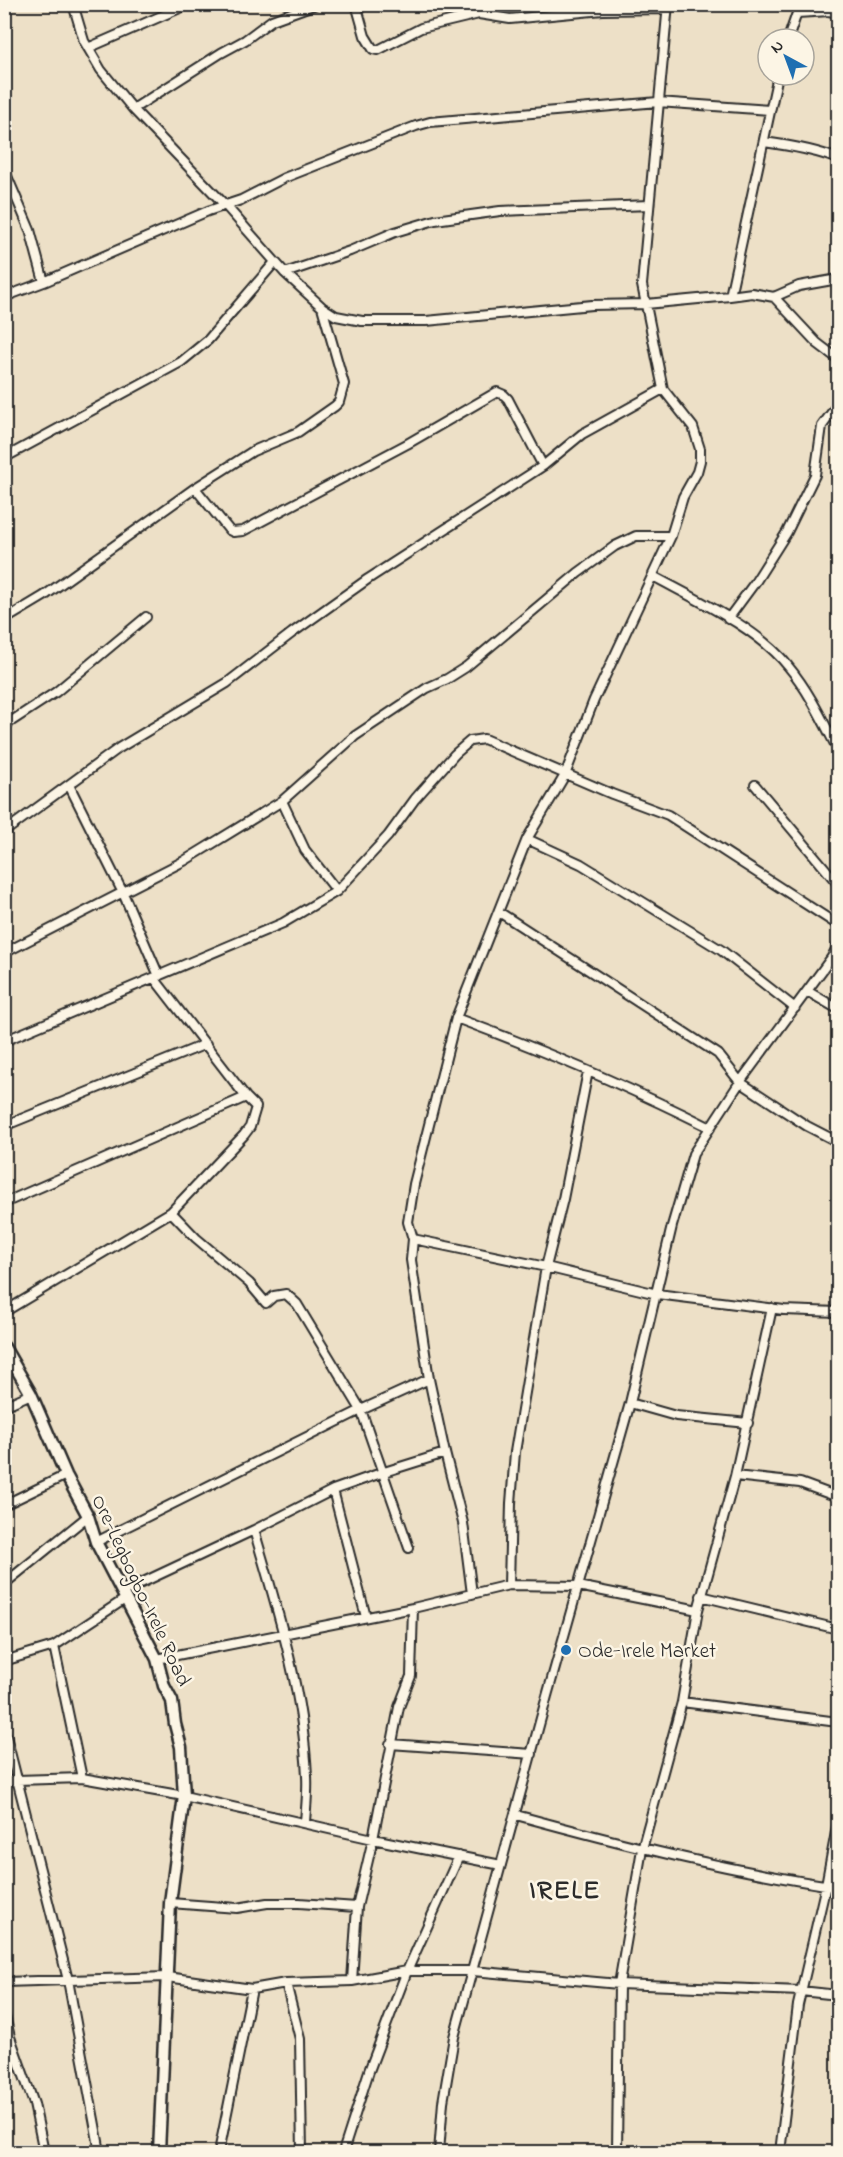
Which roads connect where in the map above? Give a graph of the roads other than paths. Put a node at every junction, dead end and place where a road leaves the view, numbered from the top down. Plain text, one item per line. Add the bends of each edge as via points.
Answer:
1 (73, 4) edge
2 (189, 4) edge
3 (316, 4) edge
4 (356, 4) edge
5 (668, 7) edge
6 (798, 9) edge
7 (838, 15) edge
8 (792, 27) edge
9 (88, 48) junction
10 (776, 87) edge
11 (658, 102) junction
12 (134, 109) junction
13 (771, 110) junction
14 (764, 142) junction
15 (838, 159) edge
16 (4, 169) edge
17 (649, 205) junction
18 (226, 206) junction
19 (274, 262) junction
20 (285, 273) junction
21 (838, 279) edge
22 (44, 282) junction
23 (730, 296) junction
24 (4, 297) edge
25 (774, 297) junction
26 (646, 304) junction
27 (322, 307) junction
28 (838, 359) edge
29 (663, 389) junction
30 (838, 404) edge
31 (4, 458) edge
32 (543, 466) junction
33 (195, 488) junction
34 (671, 536) junction
35 (653, 576) junction
36 (147, 617) dead end
37 (728, 618) junction
38 (4, 620) edge
39 (4, 726) edge
40 (838, 750) edge
41 (566, 775) junction
42 (69, 785) junction
43 (755, 785) dead end
44 (282, 801) junction
45 (4, 832) edge
46 (527, 839) junction
47 (838, 884) edge
48 (337, 891) junction
49 (123, 892) junction
50 (499, 912) junction
51 (838, 925) edge
52 (838, 945) edge
53 (4, 953) edge
54 (835, 959) edge
55 (157, 977) junction
56 (807, 991) junction
57 (795, 1008) junction
58 (838, 1009) edge
59 (456, 1018) junction
60 (4, 1041) edge
61 (206, 1044) junction
62 (588, 1071) junction
63 (740, 1082) junction
64 (246, 1097) junction
65 (4, 1126) edge
66 (709, 1126) junction
67 (838, 1142) edge
68 (4, 1203) edge
69 (171, 1212) junction
70 (413, 1239) junction
71 (546, 1268) junction
72 (657, 1294) junction
73 (772, 1308) junction
74 (4, 1312) edge
75 (838, 1312) edge
76 (4, 1347) edge
77 (429, 1379) junction
78 (32, 1394) junction
79 (630, 1403) junction
80 (4, 1406) edge
81 (361, 1410) junction
82 (748, 1423) junction
83 (445, 1453) junction
84 (381, 1473) junction
85 (66, 1475) junction
86 (735, 1476) junction
87 (333, 1490) junction
88 (838, 1497) edge
89 (4, 1505) edge
90 (88, 1516) junction
91 (254, 1530) junction
92 (96, 1542) junction
93 (409, 1548) dead end
94 (4, 1584) edge
95 (509, 1585) junction
96 (578, 1586) junction
97 (472, 1594) junction
98 (124, 1596) junction
99 (701, 1596) junction
100 (413, 1608) junction
101 (698, 1610) junction
102 (366, 1617) junction
103 (838, 1629) edge
104 (285, 1635) junction
105 (54, 1646) junction
106 (157, 1659) junction
107 (4, 1661) edge
108 (682, 1702) junction
109 (838, 1722) edge
110 (4, 1728) edge
111 (390, 1744) junction
112 (532, 1754) junction
113 (82, 1778) junction
114 (17, 1780) junction
115 (4, 1782) edge
116 (184, 1796) junction
117 (516, 1815) junction
118 (838, 1821) edge
119 (305, 1822) junction
120 (373, 1839) junction
121 (642, 1849) junction
122 (459, 1856) junction
123 (501, 1865) junction
124 (826, 1885) junction
125 (838, 1887) edge
126 (170, 1903) junction
127 (357, 1907) junction
128 (407, 1971) junction
129 (473, 1971) junction
130 (167, 1977) junction
131 (68, 1980) junction
132 (352, 1981) junction
133 (4, 1982) edge
134 (286, 1983) junction
135 (619, 1984) junction
136 (252, 1989) junction
137 (801, 1991) junction
138 (838, 1995) edge
139 (4, 2012) edge
140 (44, 2152) edge
141 (100, 2152) edge
142 (159, 2152) edge
143 (219, 2152) edge
144 (302, 2152) edge
145 (343, 2152) edge
146 (439, 2152) edge
147 (617, 2152) edge
148 (780, 2152) edge

1 - 9 street
2 - 9 street
3 - 12 street via 272,20
4 - 5 street via 364,36 378,50 421,28 479,14 510,19
5 - 11 street
6 - 7 street
6 - 8 street
9 - 12 street
10 - 13 street
11 - 13 street
11 - 17 street
11 - 18 street via 430,122 284,178
12 - 18 street
13 - 14 street
14 - 15 street
14 - 23 street
16 - 22 street via 30,230
17 - 20 street via 500,211 435,220
17 - 26 street via 642,285
18 - 19 street
18 - 22 street
19 - 20 street
19 - 31 street via 208,340 181,362
20 - 27 street
21 - 25 street via 799,286
22 - 24 street
23 - 25 street via 752,293
23 - 26 street
25 - 28 street
26 - 27 street via 393,322 344,319
26 - 29 street
27 - 33 street via 344,384 339,402 298,432 253,451
29 - 32 street via 582,434
29 - 34 street via 693,428 700,455
30 - 37 street via 822,426 815,475 787,532
32 - 33 street via 508,399 496,392 407,444 237,533 229,530
32 - 42 street via 368,579 227,684 119,748
33 - 38 street
34 - 35 street
34 - 44 street via 636,536 596,558 466,667 355,736
35 - 37 street
35 - 41 street via 594,700
36 - 39 street via 56,692
37 - 40 street via 758,637 788,664
41 - 46 street
41 - 48 street via 492,741 470,741
41 - 51 street via 668,815
42 - 45 street
42 - 49 street
43 - 47 street
44 - 48 street via 305,850
44 - 49 street via 184,861
46 - 50 street
46 - 57 street via 581,864 721,950
48 - 55 street via 283,923
49 - 53 street
49 - 55 street
50 - 59 street
50 - 63 street via 718,1054
52 - 54 street
54 - 56 street
55 - 60 street
55 - 61 street
56 - 57 street
56 - 58 street
57 - 63 street
59 - 62 street
59 - 70 street via 414,1184 408,1222
61 - 64 street
61 - 65 street
62 - 66 street
62 - 71 street
63 - 66 street
63 - 67 street
64 - 68 street
64 - 69 street via 256,1107 250,1126
66 - 72 street via 693,1154
69 - 74 street
69 - 81 street via 266,1303 279,1294 290,1296
70 - 71 street
70 - 77 street via 411,1260
71 - 72 street
71 - 95 street via 515,1452
72 - 73 street
72 - 79 street
73 - 75 street
73 - 82 street
76 - 78 main road, Ore-Legbogbo-Irele Road
77 - 81 street
77 - 83 street
78 - 80 street
78 - 85 main road, Ore-Legbogbo-Irele Road
79 - 82 street via 676,1416
79 - 96 street
81 - 84 street
81 - 92 street
82 - 86 street
83 - 84 street
83 - 97 street via 463,1523
84 - 87 street
84 - 93 street
85 - 89 street
85 - 90 main road, Ore-Legbogbo-Irele Road
86 - 88 street via 800,1483
86 - 99 street
87 - 91 street
87 - 102 street
90 - 92 main road, Ore-Legbogbo-Irele Road
90 - 94 street
91 - 98 street
91 - 104 street
92 - 98 main road, Ore-Legbogbo-Irele Road
95 - 96 street
95 - 97 street
96 - 101 street
96 - 112 street
97 - 100 street
98 - 105 street
98 - 106 main road, Ore-Legbogbo-Irele Road
99 - 101 street
99 - 103 street
100 - 102 street
100 - 111 street via 411,1676
101 - 108 street
102 - 104 street
104 - 106 street
104 - 119 street via 307,1778
105 - 107 street
105 - 113 street
106 - 116 main road, Ore-Legbogbo-Irele Road via 182,1747
108 - 109 street
108 - 121 street
110 - 114 street
111 - 112 street
111 - 120 street
112 - 117 street
113 - 114 street
113 - 116 street
114 - 115 street
114 - 131 street
116 - 119 street
116 - 126 main road, Ore-Legbogbo-Irele Road
117 - 121 street
117 - 123 street
118 - 124 street
119 - 120 street
120 - 122 street
120 - 127 street
121 - 124 street
121 - 135 street
122 - 123 street
122 - 128 street
123 - 129 street
124 - 125 street
124 - 137 street
126 - 127 street via 237,1908 267,1903
126 - 130 main road, Ore-Legbogbo-Irele Road
127 - 132 street
128 - 129 street
128 - 132 street
128 - 145 street
129 - 135 street
129 - 146 street via 454,2037
130 - 131 street
130 - 136 street
130 - 142 main road, Ore-Legbogbo-Irele Road
131 - 133 street
131 - 141 street
132 - 134 street
134 - 136 street
134 - 144 street via 300,2039
135 - 137 street
135 - 147 street
136 - 143 street
137 - 138 street
137 - 148 street
139 - 140 street via 34,2104

